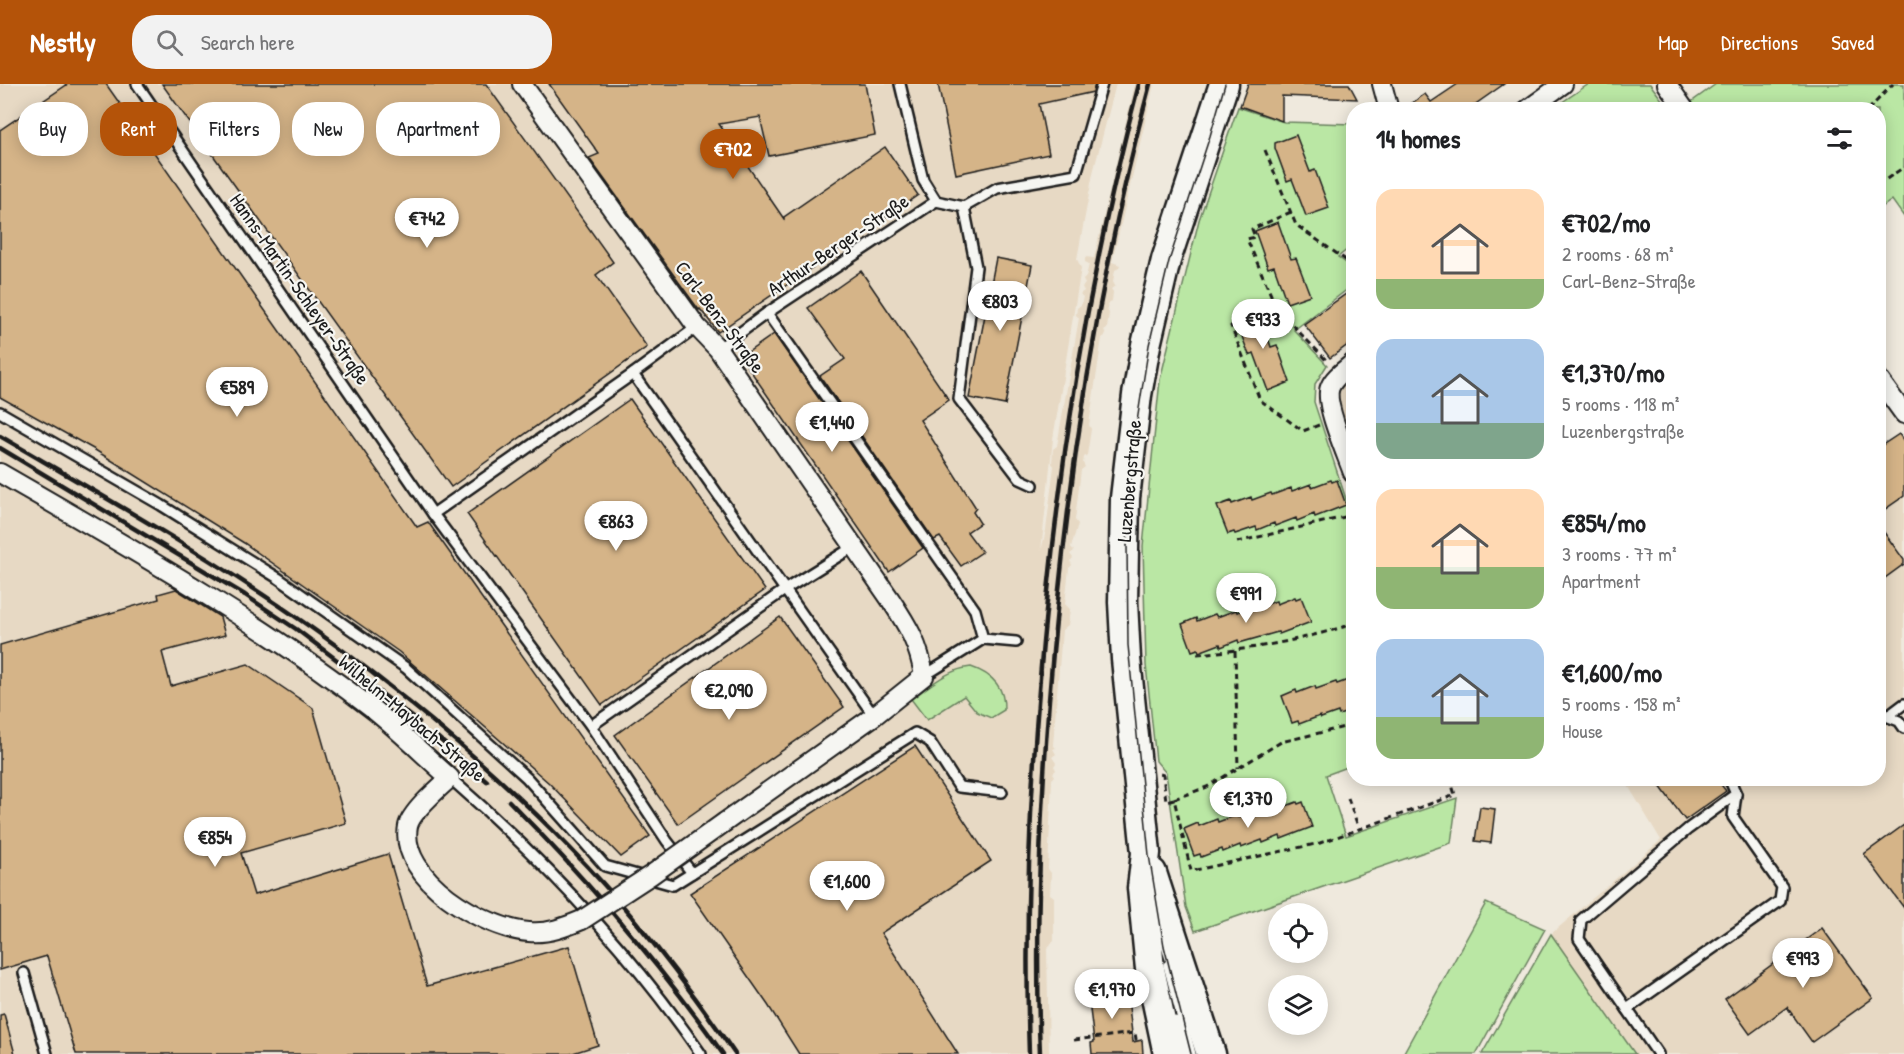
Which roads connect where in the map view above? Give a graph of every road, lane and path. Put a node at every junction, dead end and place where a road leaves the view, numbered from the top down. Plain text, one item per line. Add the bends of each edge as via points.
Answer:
1 (137, 84) edge
2 (522, 84) edge
3 (900, 84) edge
4 (1102, 84) edge
5 (1213, 84) edge
6 (1224, 84) edge
7 (1382, 84) edge
8 (1563, 84) edge
9 (1667, 84) edge
10 (1893, 84) edge
11 (1387, 102) edge
12 (1538, 102) edge
13 (1679, 102) edge
14 (1876, 102) edge
15 (1213, 118) junction
16 (1265, 150) dead end
17 (1904, 167) edge
18 (1886, 179) edge
19 (936, 201) junction
20 (964, 207) junction
21 (1291, 212) junction
22 (1346, 260) edge
23 (1274, 301) junction
24 (767, 313) junction
25 (697, 327) junction
26 (1319, 342) dead end
27 (1315, 348) junction
28 (718, 349) junction
29 (1346, 369) edge
30 (633, 374) junction
31 (1886, 394) edge
32 (0, 412) edge
33 (1904, 414) edge
34 (1334, 419) junction
35 (1346, 453) edge
36 (0, 473) edge
37 (1033, 485) dead end
38 (433, 514) junction
39 (1346, 516) edge
40 (1237, 542) dead end
41 (854, 547) junction
42 (786, 589) junction
43 (1346, 626) edge
44 (983, 639) junction
45 (1016, 642) dead end
46 (1234, 651) junction
47 (1197, 654) dead end
48 (924, 676) junction
49 (1904, 704) edge
50 (1886, 713) edge
51 (1886, 716) edge
52 (866, 721) junction
53 (591, 726) junction
54 (1346, 727) edge
55 (1904, 728) edge
56 (1238, 768) junction
57 (1154, 773) dead end
58 (450, 778) junction
59 (1452, 786) edge
60 (1732, 786) edge
61 (1002, 792) dead end
62 (1736, 794) junction
63 (1348, 798) dead end
64 (1174, 799) junction
65 (1359, 829) junction
66 (1146, 854) junction
67 (692, 873) junction
68 (1161, 934) dead end
69 (1166, 956) dead end
70 (24, 973) dead end
71 (1627, 1009) junction
72 (1144, 1038) dead end
73 (1136, 1039) junction
74 (1074, 1040) dead end
75 (1130, 1040) dead end
76 (47, 1054) edge
77 (701, 1054) edge
78 (1168, 1054) edge
79 (1184, 1054) edge
80 (1191, 1054) edge
81 (1211, 1054) edge
82 (1658, 1054) edge

1 - 38 lane, Hanns-Martin-Schleyer-Straße
2 - 25 street, Carl-Benz-Straße
3 - 19 lane, Arthur-Berger-Straße via 923,180
4 - 20 lane via 1076,174 997,188
5 - 15 main road, Luzenbergstraße
6 - 15 main road, Luzenbergstraße
7 - 11 street
8 - 12 street
9 - 13 street
10 - 14 path
15 - 66 main road, Luzenbergstraße via 1166,260 1146,345 1130,446 1123,602
16 - 21 path
17 - 18 path
19 - 20 lane
19 - 24 lane, Arthur-Berger-Straße
20 - 37 lane via 976,267 959,399 1020,479
21 - 22 path via 1296,225
21 - 23 path via 1252,229 1255,237 1247,239
23 - 27 path
23 - 34 path via 1233,317 1235,324 1231,326 1260,400 1303,431
24 - 28 lane, Arthur-Berger-Straße
24 - 44 lane via 975,610
25 - 28 street, Carl-Benz-Straße
25 - 30 lane
26 - 27 path
27 - 29 path
28 - 41 street, Carl-Benz-Straße
29 - 34 street via 1329,388
30 - 38 lane
30 - 42 lane
31 - 33 street
32 - 67 lane via 278,578 405,668 527,778 605,866 673,885
34 - 35 street
36 - 58 street, Wilhelm-Maybach-Straße via 123,544 322,671 377,713
38 - 53 lane, Hanns-Martin-Schleyer-Straße
39 - 40 path
41 - 42 lane
41 - 48 street, Carl-Benz-Straße via 910,630 921,654
42 - 52 lane
42 - 53 lane
43 - 46 path
44 - 45 lane
44 - 48 lane
46 - 47 path
46 - 56 path
48 - 52 street
49 - 50 lane
51 - 55 lane via 1899,721
52 - 58 street, bridge via 651,875 582,920 557,930 530,933 476,916 445,896 420,869 410,850 409,824
53 - 67 lane, Hanns-Martin-Schleyer-Straße
54 - 56 path via 1281,742
56 - 64 path via 1207,787
57 - 64 path via 1163,775 1166,801
58 - 77 lane, Wilhelm-Maybach-Straße via 579,901
59 - 65 path via 1455,795
60 - 62 lane
61 - 67 lane via 959,787 930,742 915,733
62 - 71 lane via 1688,829 1581,920 1579,939
62 - 71 lane via 1733,817 1782,887 1780,901
63 - 65 path
64 - 65 path via 1191,871 1320,843
66 - 68 lane
66 - 78 main road, Luzenbergstraße via 1142,888 1150,969
66 - 79 lane via 1157,947
66 - 81 main road, Luzenbergstraße
69 - 80 lane
70 - 76 lane
71 - 82 lane
72 - 73 path
73 - 74 path via 1135,1033
73 - 75 path

